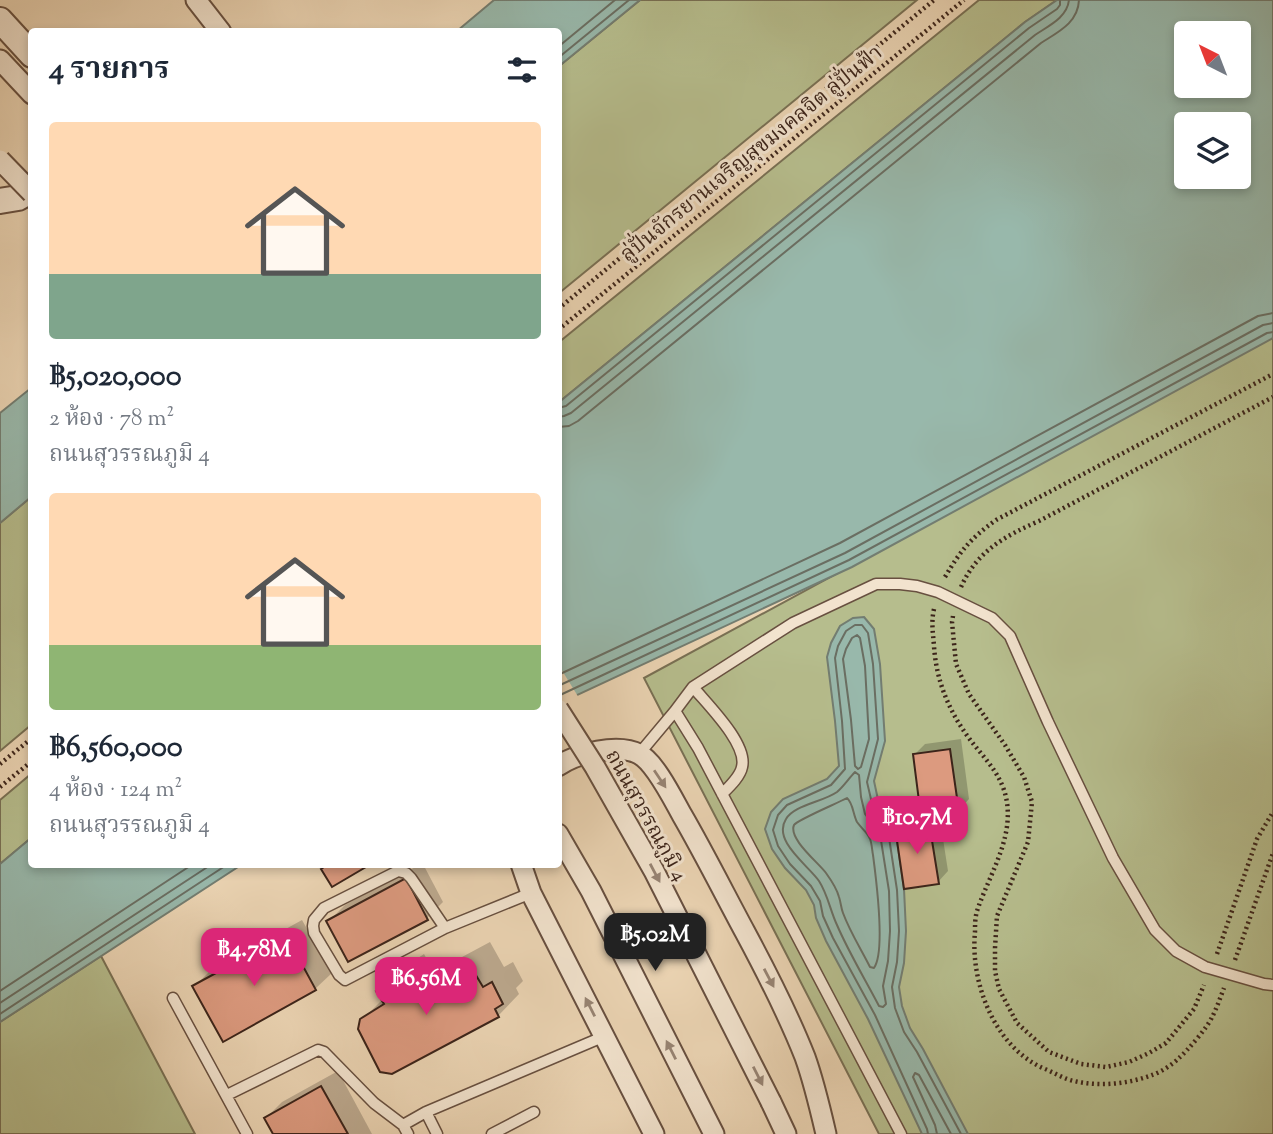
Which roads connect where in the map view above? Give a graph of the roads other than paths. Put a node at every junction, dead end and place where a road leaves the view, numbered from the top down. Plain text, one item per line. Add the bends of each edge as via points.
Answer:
1 (197, 1) edge
2 (0, 20) edge
3 (218, 28) edge
4 (28, 51) edge
5 (0, 60) edge
6 (28, 90) edge
7 (0, 160) edge
8 (28, 187) edge
9 (28, 193) edge
10 (0, 201) edge
11 (693, 687) junction
12 (675, 711) junction
13 (562, 715) edge
14 (639, 754) junction
15 (562, 763) edge
16 (723, 794) junction
17 (562, 841) edge
18 (522, 868) edge
19 (531, 894) junction
20 (445, 928) junction
21 (1273, 985) edge
22 (173, 998) dead end
23 (605, 1036) junction
24 (227, 1095) junction
25 (426, 1112) junction
26 (534, 1112) dead end
27 (406, 1129) edge
28 (714, 1133) edge
29 (247, 1134) edge
30 (437, 1134) edge
31 (492, 1134) edge
32 (654, 1134) edge
33 (786, 1134) edge
34 (826, 1134) edge
35 (901, 1134) edge

1 - 3 street
2 - 4 street
5 - 6 street
7 - 8 street, bridge
9 - 10 street
11 - 12 lane
11 - 16 lane via 735,738 742,754 742,767
11 - 21 lane via 793,623 876,584 928,589 992,618 1010,636 1113,858 1155,930 1176,951 1205,967
12 - 14 lane
12 - 16 lane
13 -> 33 street, ถนนสุวรรณภูมิ 4, bridge via 654,871
14 - 15 street via 598,751
14 -> 34 street via 662,780 687,822 783,1005 805,1059
16 - 35 lane
28 -> 17 street
18 - 19 street
19 - 20 lane
23 -> 19 street
20 - 20 lane via 345,980 313,926 324,908 398,871 411,878
22 - 24 lane
23 - 25 lane
23 - 32 street
24 - 27 lane via 318,1050
24 - 29 lane
25 - 27 lane
25 - 30 lane
26 - 31 lane

